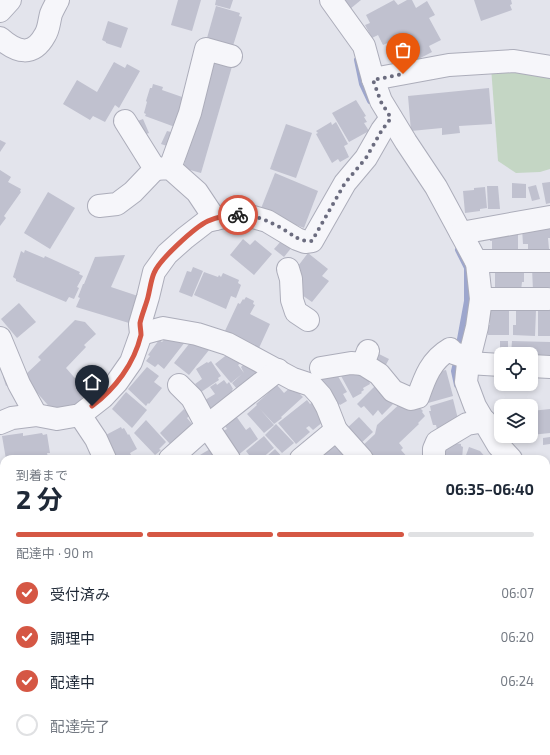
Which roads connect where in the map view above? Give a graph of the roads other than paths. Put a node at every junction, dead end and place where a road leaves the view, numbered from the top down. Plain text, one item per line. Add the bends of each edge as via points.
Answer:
1 (10, 0) edge
2 (58, 0) edge
3 (331, 0) edge
4 (0, 11) edge
5 (0, 38) edge
6 (231, 56) dead end
7 (550, 67) edge
8 (373, 80) junction
9 (125, 121) dead end
10 (387, 123) junction
11 (162, 168) junction
12 (99, 206) dead end
13 (550, 217) edge
14 (216, 219) junction
15 (461, 233) junction
16 (305, 242) junction
17 (476, 261) junction
18 (550, 261) edge
19 (481, 299) junction
20 (548, 299) dead end
21 (308, 320) dead end
22 (141, 334) junction
23 (0, 338) edge
24 (463, 357) junction
25 (494, 364) edge
26 (538, 366) edge
27 (550, 367) edge
28 (321, 368) dead end
29 (278, 370) junction
30 (179, 385) dead end
31 (36, 415) junction
32 (80, 415) junction
33 (0, 423) edge
34 (477, 423) junction
35 (207, 426) junction
36 (336, 430) junction
37 (103, 455) edge
38 (174, 455) edge
39 (226, 455) edge
40 (306, 455) edge
41 (358, 455) edge
42 (434, 455) edge
43 (507, 455) edge

1 - 4 street
2 - 5 street via 51,13 46,34 37,47 25,51 11,48
3 - 8 street via 364,46
6 - 11 street via 206,49 190,113
7 - 8 street via 514,61 449,65
8 - 10 street
9 - 11 street
10 - 15 street via 436,188
10 - 16 street via 366,158 345,183 312,241
11 - 12 street via 117,204
11 - 14 street via 197,192
13 - 15 street
14 - 16 street via 244,214 267,221
14 - 22 street via 207,221 185,238 167,254 154,272 140,324
15 - 17 street
16 - 21 street via 284,273 291,279 292,300 296,312
17 - 18 street
17 - 19 street
19 - 20 street
19 - 24 street via 477,328
22 - 29 street via 163,328 197,334 228,344
22 - 32 street via 131,362 118,382 104,397
23 - 31 street via 19,384
24 - 25 street
24 - 28 street via 450,349 440,355 428,371 418,397 411,399 393,391 365,358
24 - 34 street via 466,382 476,406
26 - 27 street
29 - 35 street
29 - 36 street via 311,385 327,407
30 - 35 street via 192,398
31 - 32 street via 57,419
31 - 33 street via 12,418
32 - 37 street
34 - 42 street via 437,442
34 - 43 street
35 - 38 street
35 - 39 street
36 - 40 street
36 - 41 street

